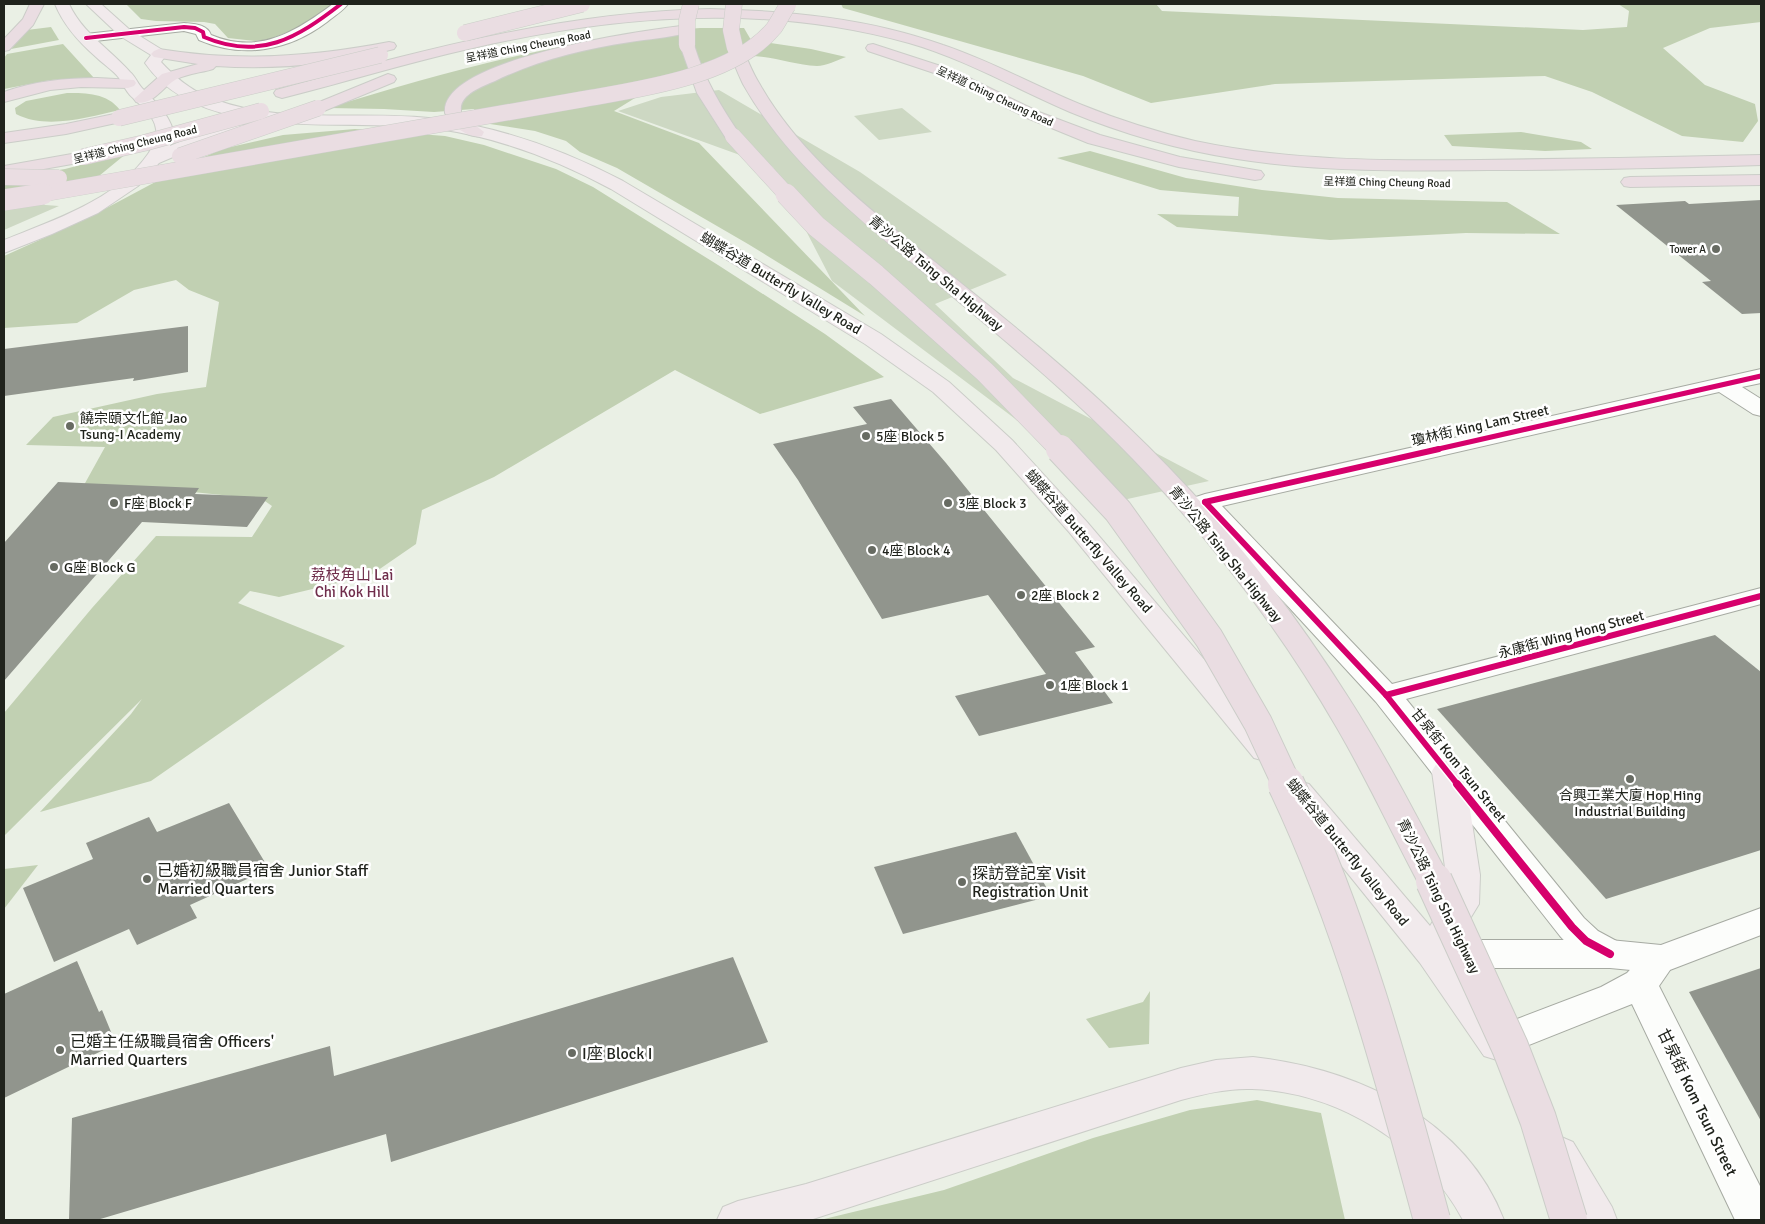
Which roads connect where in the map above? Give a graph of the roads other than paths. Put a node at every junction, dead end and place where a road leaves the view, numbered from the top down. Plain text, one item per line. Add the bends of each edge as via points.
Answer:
1 (38, 4) edge
2 (62, 4) edge
3 (93, 4) edge
4 (341, 4) edge
5 (582, 4) edge
6 (734, 4) edge
7 (788, 4) edge
8 (694, 9) edge
9 (710, 26) junction
10 (125, 33) junction
11 (451, 33) dead end
12 (791, 33) dead end
13 (86, 38) junction
14 (403, 43) dead end
15 (861, 45) dead end
16 (4, 47) edge
17 (159, 54) junction
18 (220, 63) junction
19 (168, 77) junction
20 (394, 77) junction
21 (128, 84) junction
22 (4, 97) edge
23 (142, 99) junction
24 (374, 120) junction
25 (4, 131) edge
26 (476, 132) junction
27 (22, 135) junction
28 (4, 138) edge
29 (82, 151) junction
30 (4, 156) edge
31 (1761, 160) edge
32 (149, 165) junction
33 (4, 171) edge
34 (1273, 176) dead end
35 (4, 177) edge
36 (1761, 180) edge
37 (1612, 182) dead end
38 (4, 200) edge
39 (4, 247) edge
40 (1761, 376) edge
41 (1722, 384) junction
42 (1761, 409) edge
43 (1205, 502) joint
44 (1761, 596) edge
45 (1386, 694) junction
46 (1448, 771) junction
47 (1761, 921) edge
48 (1432, 953) junction
49 (1610, 954) junction
50 (1651, 971) junction
51 (1496, 1043) junction
52 (1590, 1219) edge
53 (738, 1220) edge
54 (1432, 1220) edge
55 (1484, 1220) edge
56 (1756, 1220) edge

1 - 16 highway via 27,23
2 - 13 main road via 66,16
3 - 10 main road
4 - 10 street via 300,34 257,46 212,42 195,28 171,27
5 - 27 highway, bridge via 99,122
6 - 52 highway, 青沙公路 Tsing Sha Highway, bridge via 733,39 745,74 782,130 808,160 880,227 1070,388 1141,454 1246,574 1288,629 1348,722 1400,814 1510,1047 1538,1119
7 - 38 highway, bridge via 768,35 744,52 715,66 660,84
8 - 11 highway via 656,7 590,12 516,20
8 - 29 highway, 呈祥道 Ching Cheung Road via 537,30 442,51
8 - 31 highway, 呈祥道 Ching Cheung Road via 801,18 889,33 959,56 1116,124 1236,154 1321,163 1424,166
8 - 54 highway, bridge via 687,20 686,36 691,60 713,109 732,136 816,226 985,372 1028,415 1118,511 1209,638 1258,723 1310,834 1385,1047
9 - 12 highway, 呈祥道 Ching Cheung Road
9 - 20 highway, 呈祥道 Ching Cheung Road via 604,31 507,48
9 - 26 highway via 594,43 532,59 469,88 456,99 452,111
10 - 13 street
10 - 17 main road
13 - 21 main road via 125,76
14 - 18 highway via 308,60
15 - 34 highway, 呈祥道 Ching Cheung Road via 948,73 1051,123 1117,146 1207,168
17 - 18 highway
17 - 19 main road via 153,63
18 - 19 highway
19 - 23 highway
19 - 24 main road via 202,100 241,112 296,118
20 - 29 highway, 呈祥道 Ching Cheung Road, bridge via 144,143
20 - 35 highway, bridge via 211,146 146,165 68,177
21 - 22 highway via 80,82 50,85
21 - 23 main road
23 - 32 main road via 160,118 165,131 164,139
24 - 26 main road, 蝴蝶谷道 Butterfly Valley Road via 435,124
24 - 32 main road via 231,131 202,138
25 - 27 highway
26 - 48 main road, 蝴蝶谷道 Butterfly Valley Road via 528,146 596,173 874,339 940,386 1004,445 1078,527
27 - 28 highway
29 - 30 highway, 呈祥道 Ching Cheung Road
29 - 33 highway, 呈祥道 Ching Cheung Road
32 - 39 main road via 120,190 92,207
36 - 37 highway
40 - 41 street, 瓊林街 King Lam Street
41 - 42 street
41 - 43 street, 瓊林街 King Lam Street
43 - 45 street, 甘泉街 Kom Tsun Street
44 - 45 street, 永康街 Wing Hong Street
45 - 46 street, 甘泉街 Kom Tsun Street
46 - 48 main road via 1463,875 1462,904
46 - 49 street, 甘泉街 Kom Tsun Street via 1572,928 1586,941
47 - 50 street
48 - 49 street
48 - 51 main road, 蝴蝶谷道 Butterfly Valley Road
49 - 50 street
50 - 51 street via 1614,997
50 - 56 street, 甘泉街 Kom Tsun Street
51 - 52 main road, 蝴蝶谷道 Butterfly Valley Road
53 - 55 main road via 806,1203 1181,1084 1214,1076 1252,1073 1319,1084 1384,1113 1421,1140 1448,1166 1466,1187

